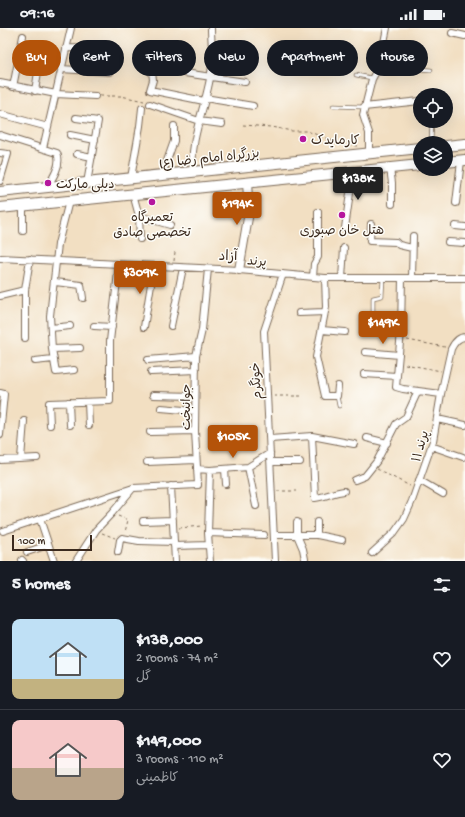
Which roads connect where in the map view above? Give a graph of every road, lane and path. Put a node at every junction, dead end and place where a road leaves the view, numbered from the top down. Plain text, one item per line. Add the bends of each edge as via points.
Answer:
1 (70, 28) edge
2 (211, 28) edge
3 (380, 28) edge
4 (387, 28) edge
5 (452, 33) dead end
6 (23, 36) dead end
7 (465, 36) edge
8 (384, 40) edge
9 (66, 48) junction
10 (69, 48) edge
11 (61, 69) joint
12 (69, 70) edge
13 (428, 70) edge
14 (431, 70) dead end
15 (196, 75) edge
16 (358, 75) edge
17 (37, 76) edge
18 (60, 76) edge
19 (153, 76) edge
20 (210, 77) junction
21 (372, 78) joint
22 (245, 82) dead end
23 (0, 83) edge
24 (13, 87) junction
25 (35, 90) junction
26 (56, 94) junction
27 (95, 96) joint
28 (205, 99) junction
29 (413, 103) edge
30 (150, 104) joint
31 (253, 106) dead end
32 (333, 106) dead end
33 (364, 107) junction
34 (142, 108) dead end
35 (0, 114) edge
36 (76, 118) dead end
37 (199, 121) junction
38 (222, 124) dead end
39 (243, 125) dead end
40 (174, 126) dead end
41 (48, 127) junction
42 (0, 135) edge
43 (70, 135) dead end
44 (95, 140) junction
45 (465, 144) edge
46 (453, 145) edge
47 (43, 148) junction
48 (413, 148) edge
49 (369, 151) junction
50 (0, 153) edge
51 (77, 154) dead end
52 (92, 156) junction
53 (453, 163) edge
54 (463, 165) edge
55 (413, 166) edge
56 (390, 168) junction
57 (193, 172) junction
58 (353, 172) junction
59 (162, 175) junction
60 (54, 176) junction
61 (131, 178) junction
62 (0, 181) edge
63 (87, 183) junction
64 (247, 183) junction
65 (59, 186) junction
66 (47, 187) junction
67 (0, 192) edge
68 (133, 194) junction
69 (69, 201) junction
70 (456, 203) dead end
71 (392, 204) dead end
72 (23, 206) junction
73 (0, 208) edge
74 (318, 212) dead end
75 (139, 216) junction
76 (371, 224) dead end
77 (170, 225) dead end
78 (455, 226) dead end
79 (465, 227) edge
80 (344, 228) dead end
81 (23, 231) dead end
82 (413, 236) dead end
83 (140, 239) dead end
84 (448, 242) dead end
85 (465, 243) edge
86 (344, 248) dead end
87 (412, 248) junction
88 (175, 252) dead end
89 (0, 258) edge
90 (30, 259) junction
91 (56, 260) junction
92 (119, 264) junction
93 (154, 266) junction
94 (173, 267) junction
95 (183, 268) junction
96 (208, 269) junction
97 (239, 270) junction
98 (283, 274) junction
99 (313, 277) junction
100 (325, 278) junction
101 (342, 278) junction
102 (383, 278) junction
103 (402, 278) junction
104 (412, 278) junction
105 (465, 278) edge
106 (55, 282) junction
107 (25, 290) junction
108 (0, 296) edge
109 (83, 298) dead end
110 (325, 312) junction
111 (298, 313) dead end
112 (373, 316) dead end
113 (70, 326) dead end
114 (94, 326) dead end
115 (171, 326) dead end
116 (112, 327) junction
117 (144, 327) dead end
118 (51, 328) junction
119 (376, 329) dead end
120 (322, 330) junction
121 (401, 331) junction
122 (345, 332) dead end
123 (465, 337) edge
124 (25, 338) dead end
125 (400, 338) junction
126 (80, 348) dead end
127 (52, 349) junction
128 (451, 349) junction
129 (365, 352) dead end
130 (399, 355) junction
131 (196, 356) junction
132 (53, 359) junction
133 (148, 360) dead end
134 (34, 361) dead end
135 (398, 362) junction
136 (74, 370) dead end
137 (196, 370) junction
138 (151, 372) dead end
139 (446, 372) junction
140 (364, 374) dead end
141 (397, 376) junction
142 (338, 386) dead end
143 (418, 391) junction
144 (0, 393) edge
145 (441, 394) junction
146 (153, 395) dead end
147 (195, 396) junction
148 (304, 396) dead end
149 (337, 396) junction
150 (267, 398) junction
151 (69, 402) junction
152 (88, 402) junction
153 (340, 406) dead end
154 (161, 408) dead end
155 (195, 411) junction
156 (437, 419) junction
157 (24, 421) dead end
158 (50, 425) dead end
159 (70, 425) dead end
160 (89, 425) dead end
161 (465, 425) edge
162 (195, 431) junction
163 (150, 432) dead end
164 (0, 435) edge
165 (312, 436) junction
166 (367, 438) dead end
167 (270, 439) junction
168 (388, 443) junction
169 (354, 444) dead end
170 (432, 446) junction
171 (270, 453) junction
172 (463, 456) dead end
173 (37, 458) dead end
174 (21, 459) junction
175 (0, 460) edge
176 (196, 460) junction
177 (147, 462) dead end
178 (271, 462) junction
179 (300, 462) dead end
180 (248, 467) junction
181 (373, 467) junction
182 (197, 469) junction
183 (225, 469) junction
184 (210, 470) junction
185 (355, 480) dead end
186 (419, 480) junction
187 (226, 484) dead end
188 (171, 486) junction
189 (133, 488) junction
190 (416, 489) junction
191 (272, 491) junction
192 (297, 491) dead end
193 (344, 491) dead end
194 (443, 494) dead end
195 (256, 506) dead end
196 (112, 513) junction
197 (40, 519) junction
198 (173, 520) junction
199 (143, 521) dead end
200 (297, 522) dead end
201 (317, 522) dead end
202 (209, 526) junction
203 (173, 528) junction
204 (96, 530) junction
205 (3, 531) dead end
206 (208, 533) junction
207 (264, 535) dead end
208 (298, 535) junction
209 (317, 535) junction
210 (274, 536) junction
211 (121, 539) junction
212 (342, 540) dead end
213 (174, 544) junction
214 (48, 545) junction
215 (209, 545) junction
216 (27, 552) dead end
217 (118, 552) dead end
218 (372, 553) dead end
219 (305, 559) dead end
220 (54, 561) edge
221 (76, 561) edge
222 (175, 561) edge
223 (210, 561) edge
224 (275, 561) edge

1 - 9 street
2 - 20 street
3 - 4 street
4 - 8 street
5 - 7 street
6 - 24 street
9 - 10 street
9 - 11 street
11 - 12 street
13 - 14 lane
15 - 20 street
16 - 21 lane
17 - 25 street
18 - 26 street
19 - 28 street via 150,90
20 - 22 street
20 - 28 street
21 - 33 street
23 - 24 street
24 - 25 street
25 - 26 street
26 - 27 street
26 - 41 street
27 - 30 path via 121,96
28 - 31 street
28 - 37 street
29 - 33 street
30 - 37 street
32 - 33 lane
33 - 49 street via 362,115 369,133
34 - 61 street
35 - 41 street
36 - 44 street via 98,121
37 - 38 street
37 - 57 street via 195,136
39 - 49 path via 307,131
40 - 59 street via 174,140
41 - 47 street
42 - 47 street
43 - 44 street
44 - 52 street
45 - 46 highway
47 - 60 street via 57,153 59,158
48 - 49 highway, بزرگراه امام رضا (ع)
49 - 57 highway, بزرگراه امام رضا (ع)
50 - 62 street via 8,154
51 - 52 street
52 - 63 street
53 - 54 highway
54 - 70 street
55 - 56 highway
56 - 58 highway
56 - 71 street
57 - 59 highway, بزرگراه امام رضا (ع)
58 - 64 highway
58 - 80 street
59 - 61 highway, بزرگراه امام رضا (ع)
60 - 65 street
60 - 66 street
61 - 63 highway, بزرگراه امام رضا (ع)
63 - 65 highway, بزرگراه امام رضا (ع)
64 - 68 highway
64 - 97 street via 249,212
65 - 66 highway, بزرگراه امام رضا (ع)
66 - 67 highway, بزرگراه امام رضا (ع)
68 - 69 highway
68 - 75 street
69 - 72 highway
69 - 91 street
72 - 73 highway
72 - 81 street
74 - 99 street via 318,258 314,264
75 - 77 street
75 - 83 street
76 - 87 street via 370,241 396,242 399,246
78 - 79 street
82 - 87 street
84 - 85 street
86 - 101 street
87 - 104 street
88 - 94 path
89 - 90 street, پرند
90 - 91 street, پرند
90 - 107 street
91 - 92 street, پرند
91 - 106 street
92 - 93 street, پرند
92 - 116 street
93 - 94 street, پرند
93 - 117 street
94 - 95 street, پرند
95 - 96 street, پرند
95 - 115 street
96 - 97 street, پرند
96 - 131 street, جوانبخت via 202,330
97 - 98 street, پرند
98 - 99 street, پرند
98 - 150 street, خونگرم via 264,331
99 - 100 street, پرند
100 - 101 street, پرند
100 - 110 street
101 - 102 street, پرند
102 - 103 street, پرند
102 - 112 lane via 382,296 373,298
103 - 104 street, پرند
103 - 121 street
104 - 105 street, پرند
106 - 109 street via 81,285
106 - 118 street via 50,316
107 - 108 street
107 - 124 street
110 - 111 street
110 - 120 street
113 - 118 street
114 - 116 street
116 - 152 street via 110,401
118 - 127 street
119 - 121 street
120 - 122 street
120 - 149 street via 316,357 324,396
121 - 125 street
123 - 128 street via 454,343
125 - 128 path
125 - 130 street
126 - 127 street
127 - 132 street
128 - 139 street, پرند ۱۱
129 - 130 street
130 - 135 street
131 - 133 street
131 - 137 street, جوانبخت
132 - 134 street
132 - 136 street via 56,372
135 - 139 path
135 - 141 street
137 - 138 street
137 - 147 street, جوانبخت
139 - 145 street, پرند ۱۱
140 - 141 street
141 - 143 street via 396,387
142 - 149 street
143 - 145 street
143 - 168 street via 406,417 396,424
144 - 164 street via 4,394
145 - 156 street, پرند ۱۱
146 - 147 street
147 - 155 street, جوانبخت
148 - 150 path
149 - 153 lane
150 - 167 street, خونگرم
151 - 152 street
151 - 158 street via 49,403
151 - 159 street
152 - 160 street
154 - 155 street
155 - 162 street, جوانبخت
156 - 161 street
156 - 170 street, پرند ۱۱
157 - 174 street
162 - 163 street
162 - 176 street, جوانبخت
165 - 167 street
165 - 169 street
165 - 193 street via 315,498
166 - 168 street
167 - 171 street, خونگرم
168 - 181 street
170 - 172 street
170 - 186 street, پرند ۱۱
171 - 178 street, خونگرم
171 - 180 street
173 - 174 street
174 - 175 street
176 - 177 street
176 - 182 street, جوانبخت
178 - 179 street
178 - 191 street, خونگرم
180 - 183 street
180 - 195 street
181 - 185 street via 365,476
181 - 190 path
182 - 184 street
182 - 188 street, جوانبخت via 198,485
183 - 184 street
183 - 187 street
184 - 202 street
186 - 190 street, پرند ۱۱
186 - 194 street
188 - 189 street, جوانبخت
188 - 198 street
189 - 196 street
189 - 197 street, جوانبخت
190 - 218 street, پرند ۱۱ via 404,520
191 - 192 path
191 - 210 street, خونگرم
196 - 204 street
196 - 211 path via 128,520
197 - 205 street, جوانبخت
197 - 214 street
198 - 199 street
198 - 203 street
200 - 208 street
201 - 209 street
202 - 203 path
202 - 206 street
203 - 213 street
204 - 211 path
204 - 221 street
206 - 207 street
206 - 215 street
208 - 209 street
208 - 210 street
208 - 219 street
209 - 212 street
210 - 224 street, خونگرم
211 - 213 street
211 - 217 street
213 - 215 street
213 - 222 street
214 - 216 street
214 - 220 street
215 - 223 street

